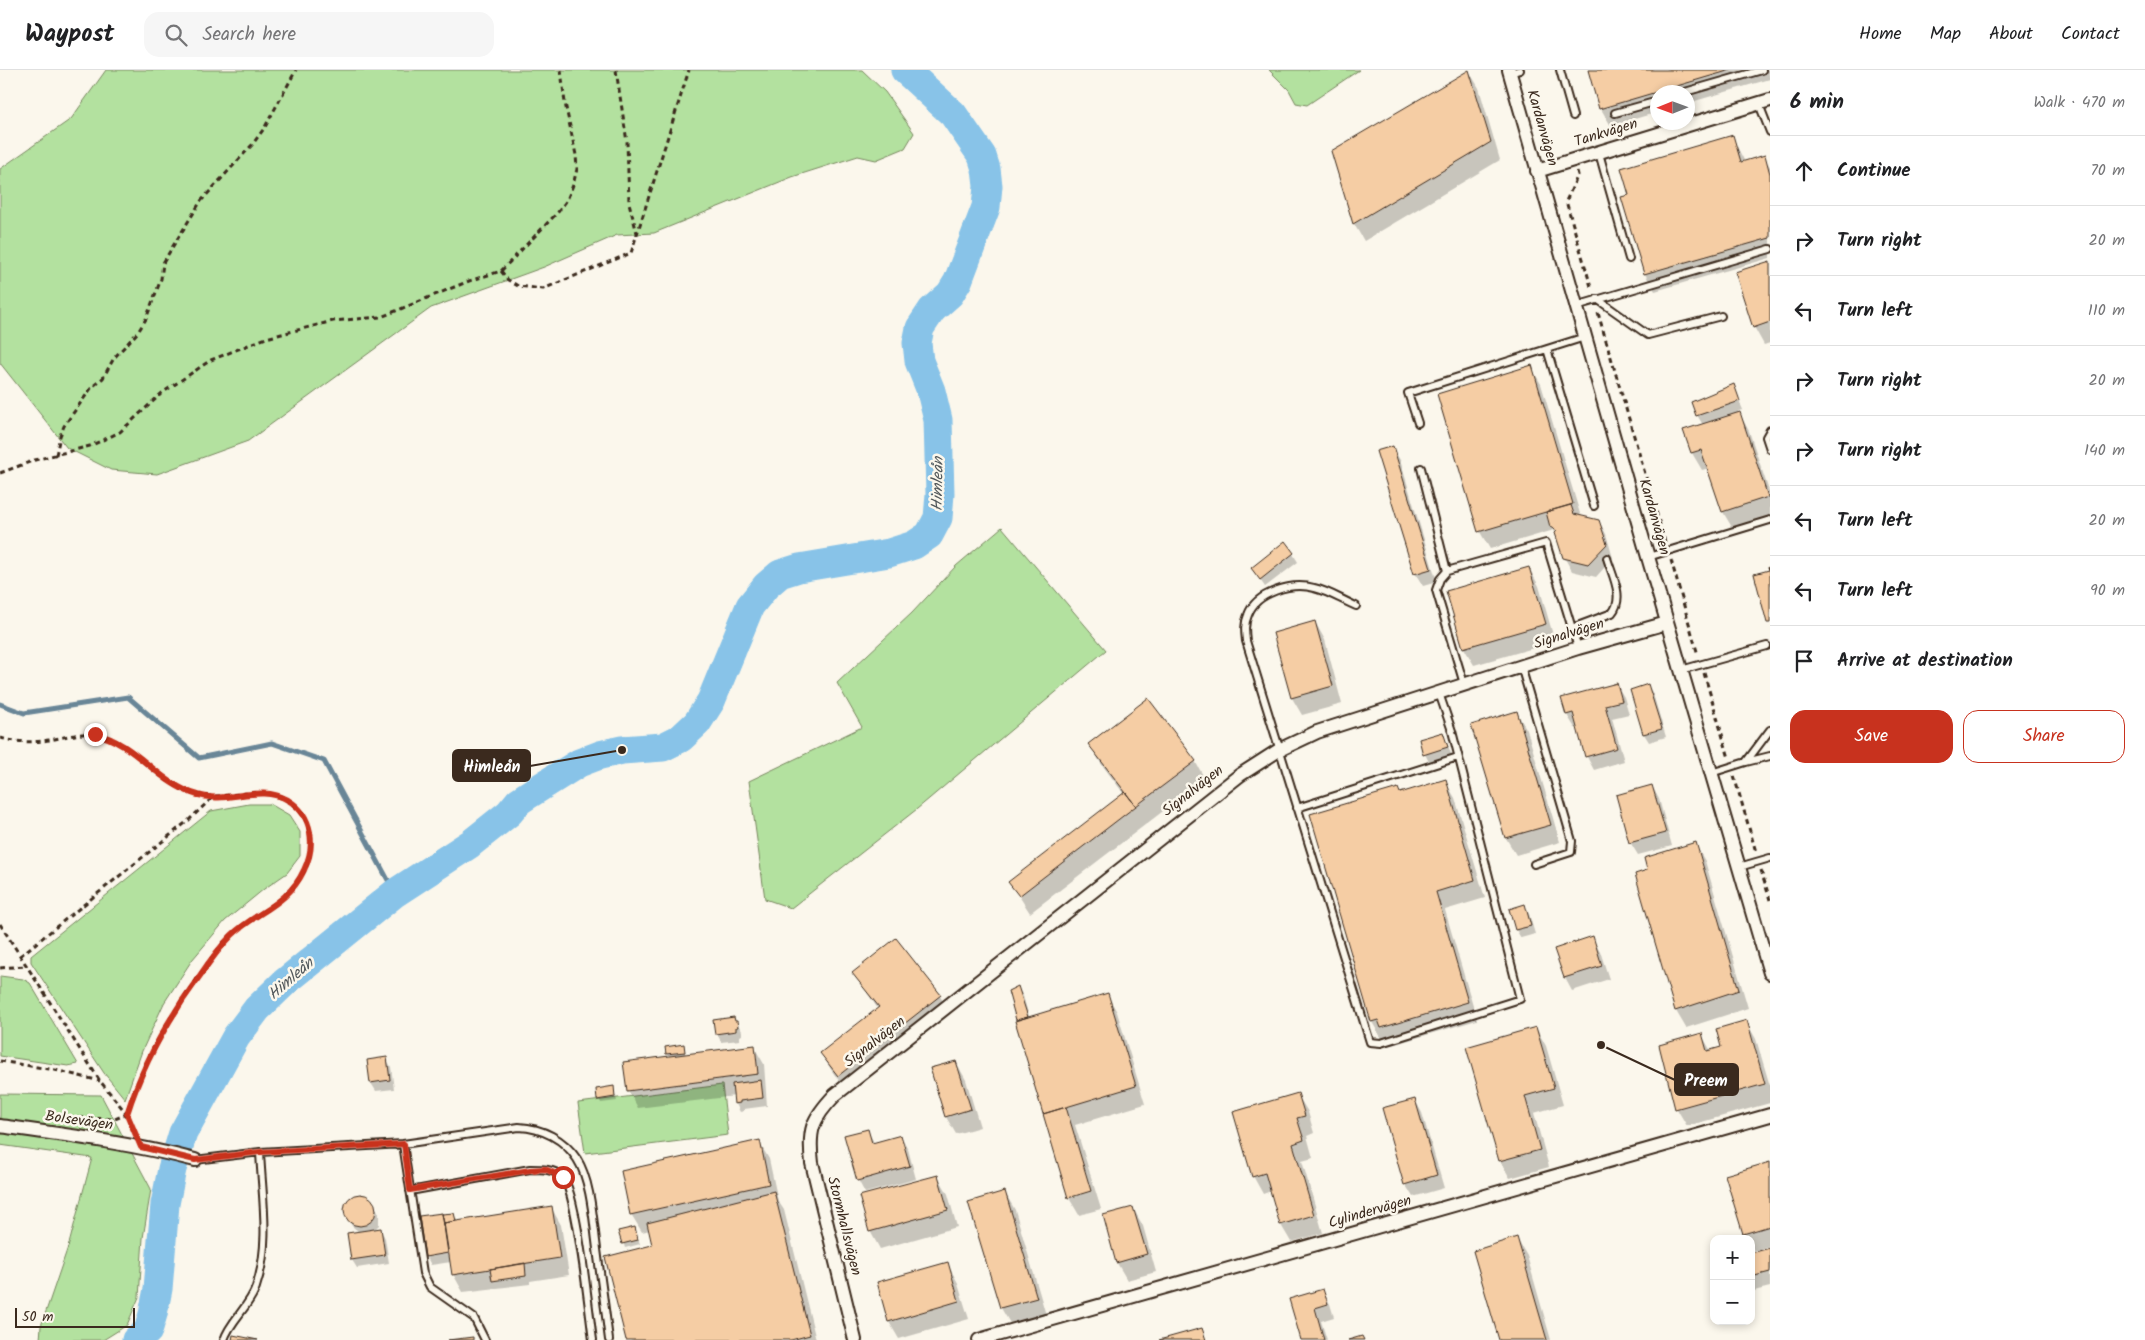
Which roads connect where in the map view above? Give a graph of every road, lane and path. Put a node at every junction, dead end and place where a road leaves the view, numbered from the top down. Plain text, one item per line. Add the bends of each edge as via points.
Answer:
1 (296, 70) edge
2 (561, 70) edge
3 (616, 70) edge
4 (689, 70) edge
5 (1560, 70) edge
6 (1762, 70) edge
7 (1513, 71) edge
8 (1695, 89) edge
9 (1764, 102) edge
10 (1650, 103) edge
11 (1616, 113) dead end
12 (1573, 116) dead end
13 (1695, 120) edge
14 (1663, 130) edge
15 (1770, 132) edge
16 (1599, 152) junction
17 (1574, 160) junction
18 (1537, 171) junction
19 (637, 234) junction
20 (1770, 249) edge
21 (1630, 259) dead end
22 (501, 272) junction
23 (1596, 300) junction
24 (1576, 306) junction
25 (1721, 316) dead end
26 (1585, 337) junction
27 (1547, 349) junction
28 (1418, 423) dead end
29 (1770, 430) edge
30 (1770, 449) edge
31 (56, 454) junction
32 (1421, 468) dead end
33 (0, 473) edge
34 (1594, 506) dead end
35 (1770, 520) edge
36 (1668, 551) junction
37 (1648, 557) junction
38 (1607, 558) dead end
39 (1447, 571) junction
40 (1356, 606) dead end
41 (1667, 623) junction
42 (1572, 628) junction
43 (1767, 646) dead end
44 (1578, 648) junction
45 (1701, 664) junction
46 (1521, 666) junction
47 (1681, 670) junction
48 (1464, 684) junction
49 (1439, 692) junction
50 (1770, 730) edge
51 (0, 738) edge
52 (1279, 750) junction
53 (1770, 756) edge
54 (1458, 757) junction
55 (1746, 762) junction
56 (1731, 766) junction
57 (1711, 772) junction
58 (212, 797) junction
59 (1297, 808) junction
60 (1770, 858) edge
61 (1758, 861) junction
62 (1534, 864) dead end
63 (1739, 867) junction
64 (1770, 900) edge
65 (0, 924) edge
66 (20, 956) junction
67 (26, 966) junction
68 (0, 968) edge
69 (1770, 973) edge
70 (0, 1061) edge
71 (100, 1081) junction
72 (127, 1114) junction
73 (1770, 1115) edge
74 (41, 1116) dead end
75 (814, 1120) joint
76 (0, 1126) edge
77 (404, 1144) junction
78 (147, 1148) junction
79 (260, 1152) junction
80 (195, 1160) joint
81 (410, 1190) junction
82 (484, 1338) edge
83 (224, 1340) edge
84 (593, 1340) edge
85 (609, 1340) edge
86 (855, 1340) edge
87 (979, 1340) edge

1 - 31 path via 252,145 201,201 163,264 161,279 146,319 64,426
2 - 22 path via 576,155 574,185 558,212
3 - 19 path via 627,142 629,203
4 - 19 path
5 - 12 lane
6 - 8 lane
7 - 18 street, Kardanvägen
9 - 13 street, Tankvägen
9 - 15 lane
10 - 11 lane
14 - 16 street, Tankvägen
16 - 17 street, Tankvägen
16 - 21 lane
17 - 18 street, Tankvägen
17 - 23 path via 1578,175 1566,202
18 - 24 street, Kardanvägen
19 - 22 path via 631,253 543,289 518,286
20 - 23 lane
22 - 31 path via 461,284 381,317 333,321 285,333 210,360 162,393 120,432 90,446
23 - 24 lane
23 - 25 lane via 1648,335
23 - 36 path
24 - 26 street, Kardanvägen
26 - 27 lane
26 - 37 street, Kardanvägen
27 - 28 lane via 1408,393
27 - 34 lane
29 - 30 lane via 1766,436
31 - 33 path
32 - 39 lane
35 - 36 lane
36 - 37 lane
36 - 45 path
37 - 41 street, Kardanvägen
38 - 42 lane via 1619,596 1618,604 1612,614
39 - 42 lane via 1546,543
39 - 48 lane via 1436,590
40 - 52 lane via 1314,588 1286,586 1265,597 1248,612 1246,642
41 - 44 street, Signalvägen
41 - 47 street, Kardanvägen
42 - 44 lane
43 - 45 lane
44 - 46 street, Signalvägen
45 - 47 lane
45 - 56 path
46 - 48 street, Signalvägen
46 - 62 lane via 1572,841 1571,852
47 - 57 street, Kardanvägen
48 - 49 street, Signalvägen
49 - 52 street, Signalvägen via 1317,732
49 - 54 lane
50 - 55 lane
51 - 58 path via 23,742 86,734 104,736 124,746 177,786 200,796
52 - 59 lane
52 - 75 street, Signalvägen via 1240,775 835,1095
53 - 55 lane
54 - 59 lane
54 - 59 lane via 1520,999 1380,1043 1370,1042
55 - 56 lane
56 - 57 lane
56 - 61 path
57 - 63 street, Kardanvägen
58 - 66 path via 189,820
58 - 72 path via 259,793 290,801 310,828 311,849 298,882 289,893 233,934 182,1000 149,1057
60 - 61 lane
61 - 63 lane
61 - 64 path
63 - 69 street, Kardanvägen
65 - 66 path
66 - 67 path
67 - 68 path
67 - 71 path
70 - 71 path
71 - 72 path
72 - 74 path via 103,1120
72 - 78 path
73 - 87 street, Cylindervägen
75 - 86 street, Stormhallsvägen via 810,1144 812,1163
76 - 78 street, Bolsevägen
77 - 79 lane
77 - 81 lane
77 - 85 lane via 519,1127 535,1128 564,1146 577,1159 586,1183
78 - 80 street, Bolsevägen
79 - 80 lane
79 - 83 lane via 266,1221 262,1261 256,1288
81 - 82 lane via 423,1273 430,1286 474,1318
81 - 84 lane via 530,1170 545,1169 563,1177 570,1190 576,1220

